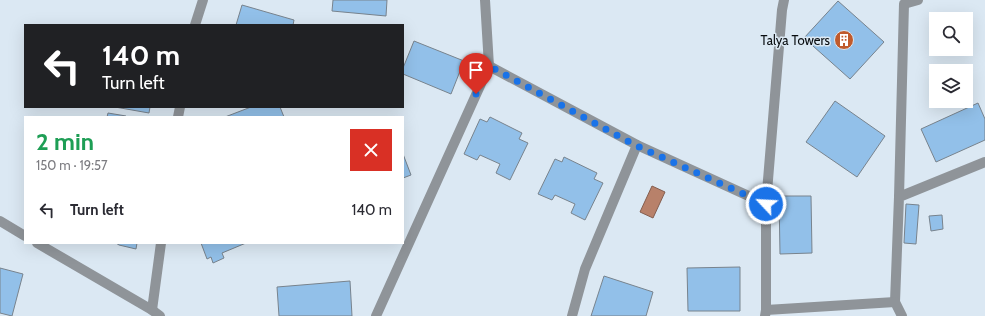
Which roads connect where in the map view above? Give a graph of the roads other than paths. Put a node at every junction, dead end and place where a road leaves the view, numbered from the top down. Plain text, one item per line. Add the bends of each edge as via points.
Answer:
1 (203, 0) edge
2 (485, 0) edge
3 (784, 0) edge
4 (918, 0) edge
5 (196, 24) edge
6 (489, 66) junction
7 (637, 146) junction
8 (985, 162) edge
9 (899, 197) junction
10 (766, 204) junction
11 (0, 222) edge
12 (24, 235) edge
13 (39, 244) edge
14 (161, 244) edge
15 (895, 302) junction
16 (156, 313) edge
17 (766, 313) edge
18 (376, 316) edge
19 (572, 316) edge
20 (902, 316) edge

1 - 5 street
2 - 6 street
3 - 10 street
4 - 9 street via 904,4
6 - 7 street
6 - 18 street
7 - 10 street
7 - 19 street via 585,269
8 - 9 street
9 - 15 street
10 - 17 street
11 - 12 street
13 - 16 street
14 - 16 street
15 - 17 street
15 - 20 street

